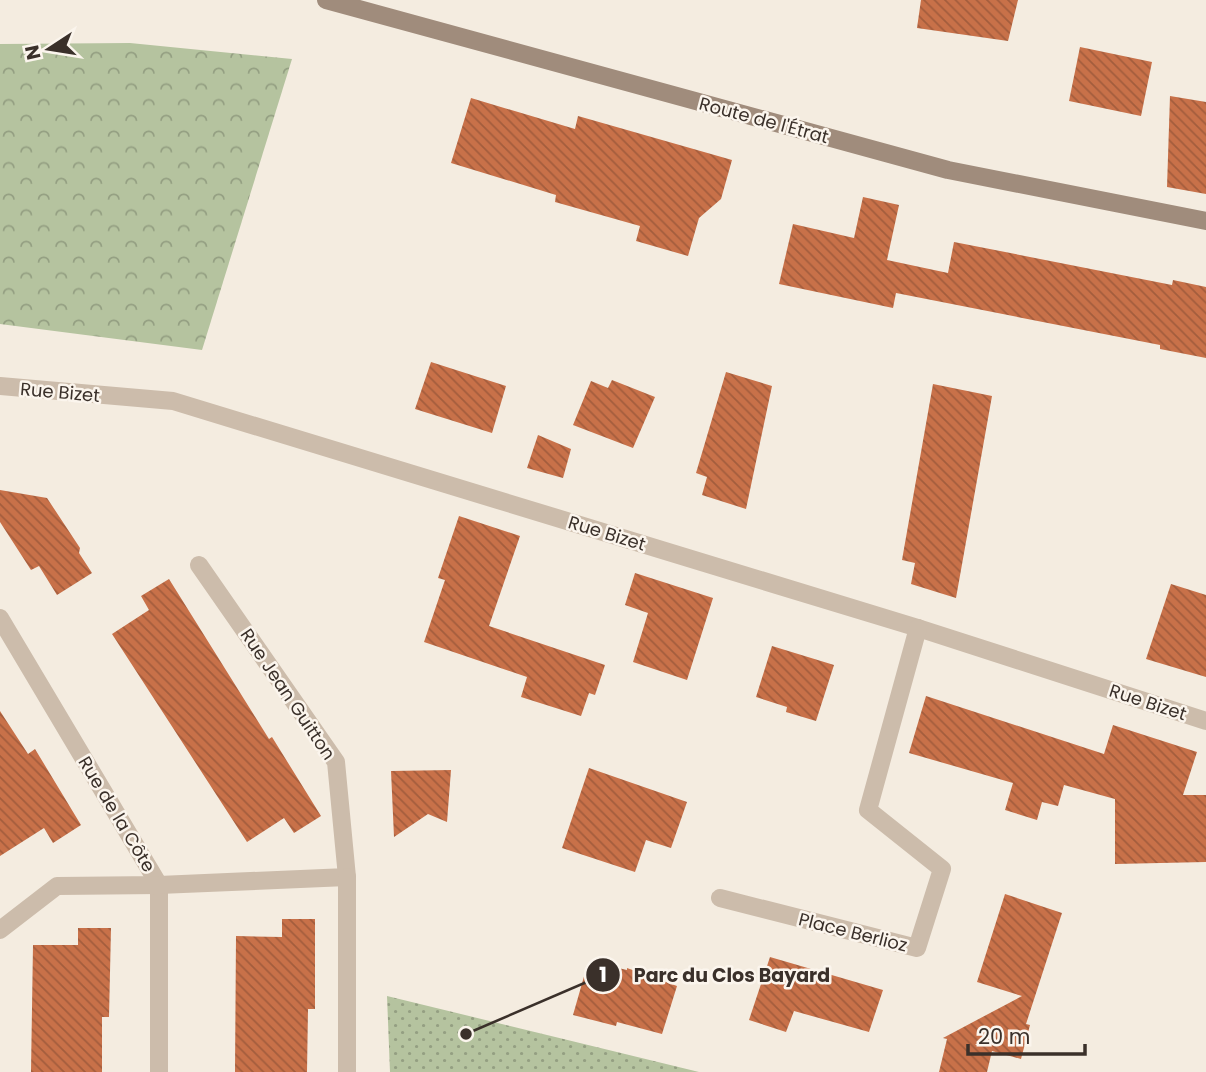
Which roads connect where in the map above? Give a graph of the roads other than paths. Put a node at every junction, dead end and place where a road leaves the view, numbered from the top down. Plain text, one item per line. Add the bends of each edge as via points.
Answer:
1 (326, 0) edge
2 (1206, 221) edge
3 (0, 386) edge
4 (199, 565) dead end
5 (0, 618) edge
6 (918, 628) junction
7 (1206, 721) edge
8 (347, 877) junction
9 (159, 885) junction
10 (720, 898) dead end
11 (0, 930) edge
12 (159, 1072) edge
13 (347, 1072) edge

1 - 2 main road, Route de l'Étrat via 948,170
3 - 6 street, Rue Bizet via 173,401
4 - 8 street, Rue Jean Guitton via 335,762
5 - 9 street, Rue de la Côte
6 - 7 street, Rue Bizet
6 - 10 street, Place Berlioz via 868,810 942,869 917,948
8 - 9 street
8 - 13 street, Rue Jean Guitton
9 - 11 street via 57,886
9 - 12 street, Rue de la Côte

